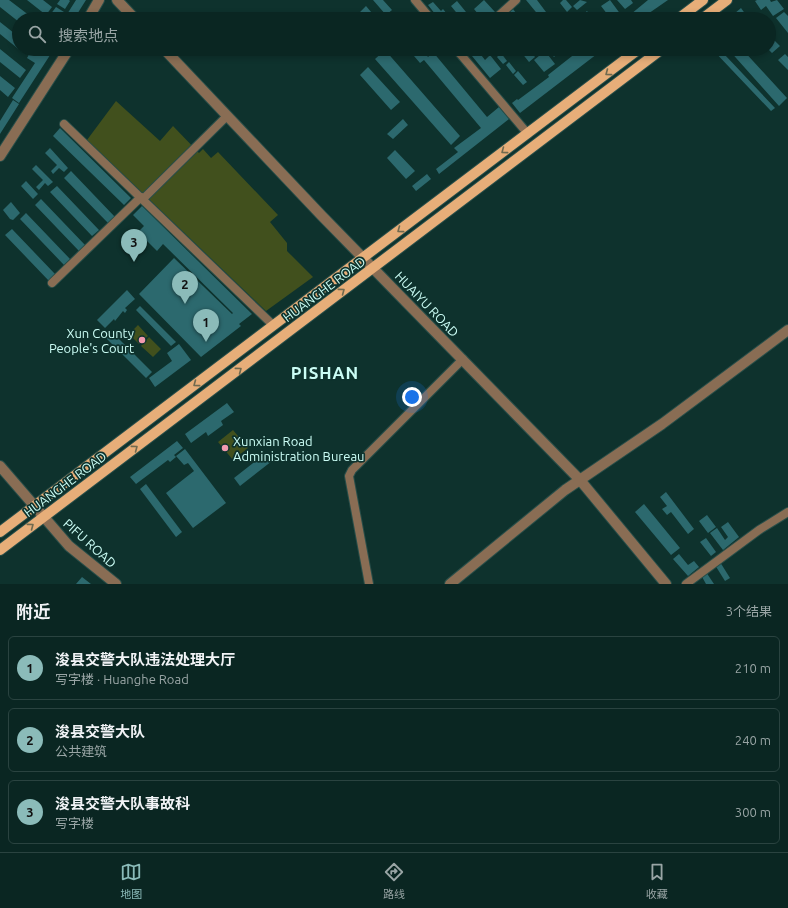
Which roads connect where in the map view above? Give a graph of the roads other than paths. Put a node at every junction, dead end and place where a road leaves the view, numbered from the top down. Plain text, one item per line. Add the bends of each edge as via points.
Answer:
1 (100, 0) edge
2 (117, 0) edge
3 (414, 0) edge
4 (516, 0) edge
5 (703, 0) edge
6 (727, 0) edge
7 (92, 12) edge
8 (128, 12) edge
9 (425, 12) edge
10 (503, 12) edge
11 (687, 12) edge
12 (711, 12) edge
13 (64, 56) edge
14 (171, 56) edge
15 (463, 56) edge
16 (630, 56) edge
17 (653, 56) edge
18 (227, 116) junction
19 (64, 124) dead end
20 (528, 134) junction
21 (0, 156) edge
22 (142, 198) junction
23 (363, 258) junction
24 (373, 268) junction
25 (52, 283) dead end
26 (273, 326) junction
27 (786, 335) edge
28 (462, 359) junction
29 (0, 466) edge
30 (580, 480) junction
31 (34, 506) junction
32 (788, 512) edge
33 (44, 517) junction
34 (0, 532) edge
35 (0, 550) edge
36 (116, 584) edge
37 (369, 584) edge
38 (450, 584) edge
39 (666, 584) edge
40 (686, 584) edge

1 - 7 street
2 - 8 street
3 - 9 street
4 - 10 street
5 - 11 main road
6 - 12 main road
13 - 21 street
14 - 18 street, HUAIYU ROAD
15 - 20 street
16 -> 20 main road, HUANGHE ROAD
17 - 24 main road, HUANGHE ROAD
18 - 22 street
18 - 23 street, HUAIYU ROAD
19 - 22 street
20 -> 23 main road, HUANGHE ROAD
22 - 25 street
22 - 26 street
23 - 24 street, HUAIYU ROAD
23 - 26 main road, HUANGHE ROAD
24 - 28 street, HUAIYU ROAD
33 -> 24 main road, HUANGHE ROAD
26 -> 31 main road, HUANGHE ROAD
27 - 30 street
28 - 30 street, HUAIYU ROAD
28 - 37 street via 352,470 349,476
29 - 31 street, PIFU ROAD
30 - 38 street
30 - 39 street, HUAIYU ROAD
31 - 33 street, PIFU ROAD
31 - 34 main road, HUANGHE ROAD
32 - 40 street via 759,530
35 -> 33 main road, HUANGHE ROAD
33 - 36 street, PIFU ROAD via 69,546

